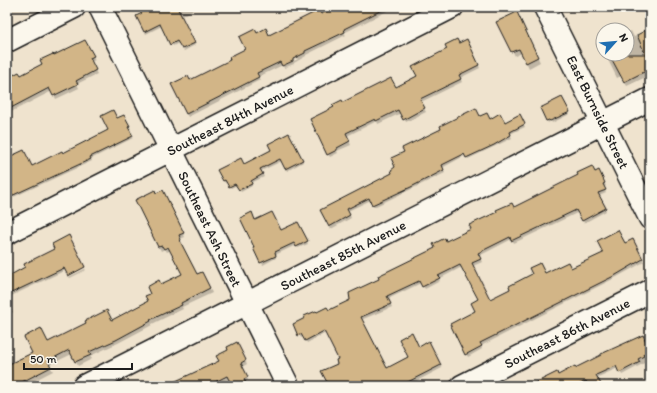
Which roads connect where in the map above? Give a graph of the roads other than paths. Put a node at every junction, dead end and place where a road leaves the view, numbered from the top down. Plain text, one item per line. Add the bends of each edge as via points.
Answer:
1 (74, 7) edge
2 (100, 7) edge
3 (452, 7) edge
4 (545, 7) edge
5 (7, 41) edge
6 (650, 99) edge
7 (603, 123) junction
8 (171, 150) junction
9 (650, 218) edge
10 (7, 233) edge
11 (650, 291) edge
12 (247, 303) junction
13 (84, 386) edge
14 (288, 386) edge
15 (462, 386) edge

1 - 5 street
2 - 8 street, Southeast Ash Street
3 - 8 street, Southeast 84th Avenue
4 - 7 street, East Burnside Street
6 - 7 street, Southeast 85th Avenue
7 - 9 street, East Burnside Street
7 - 12 street, Southeast 85th Avenue
8 - 10 street, Southeast 84th Avenue
8 - 12 street, Southeast Ash Street
11 - 15 street, Southeast 86th Avenue
12 - 13 street, Southeast 85th Avenue
12 - 14 street, Southeast Ash Street

